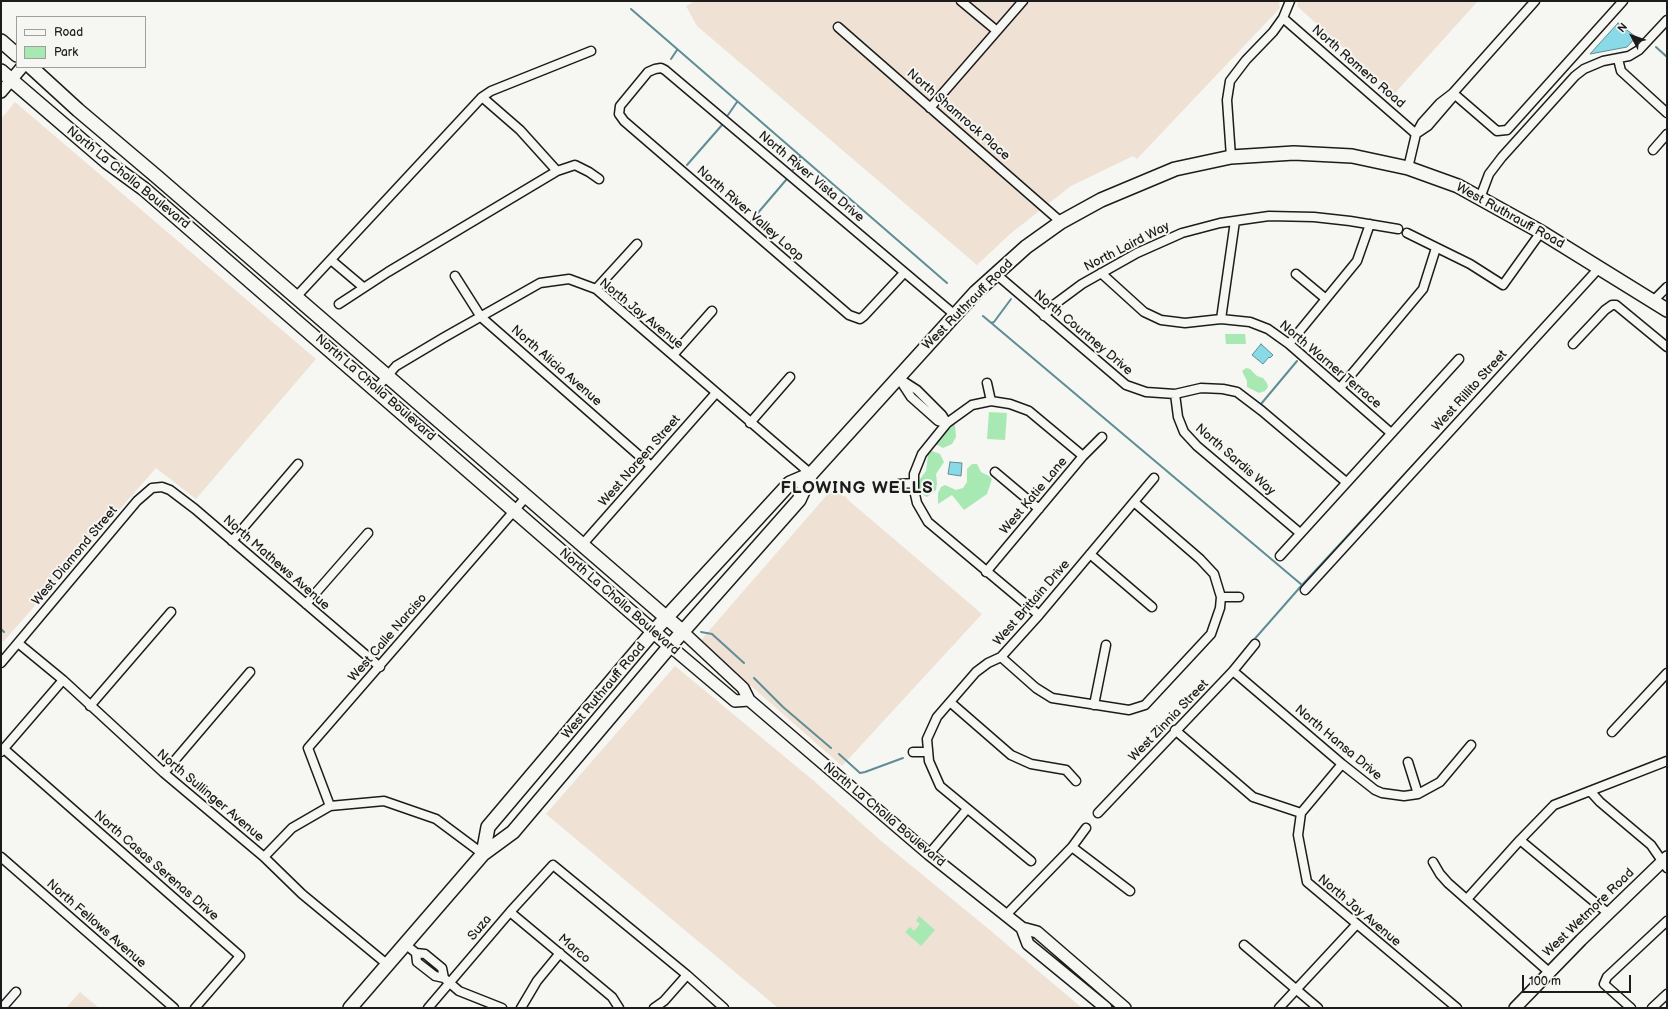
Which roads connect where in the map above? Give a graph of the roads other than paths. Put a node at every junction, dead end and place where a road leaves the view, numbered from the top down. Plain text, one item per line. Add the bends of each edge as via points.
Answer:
1 (961, 1) edge
2 (1023, 1) edge
3 (1290, 1) edge
4 (1535, 1) edge
5 (1623, 1) edge
6 (1283, 18) junction
7 (1667, 20) edge
8 (838, 27) dead end
9 (997, 31) junction
10 (1, 40) edge
11 (591, 51) dead end
12 (16, 54) edge
13 (1618, 59) junction
14 (21, 68) edge
15 (32, 68) edge
16 (1, 71) edge
17 (648, 72) joint
18 (12, 80) junction
19 (1, 92) edge
20 (1453, 93) junction
21 (482, 97) junction
22 (930, 108) junction
23 (1667, 113) edge
24 (1416, 134) junction
25 (1667, 134) edge
26 (1653, 150) dead end
27 (1232, 157) junction
28 (1408, 168) junction
29 (558, 171) junction
30 (599, 179) dead end
31 (1480, 198) junction
32 (1235, 221) junction
33 (1061, 222) junction
34 (1370, 224) junction
35 (1398, 229) dead end
36 (1541, 232) junction
37 (1408, 233) dead end
38 (637, 244) dead end
39 (1436, 248) junction
40 (331, 260) junction
41 (1599, 268) junction
42 (904, 272) junction
43 (1101, 272) junction
44 (996, 274) junction
45 (1296, 274) dead end
46 (455, 276) dead end
47 (1667, 286) edge
48 (364, 287) junction
49 (596, 289) junction
50 (296, 297) junction
51 (1326, 299) junction
52 (1653, 301) junction
53 (339, 304) dead end
54 (1667, 310) edge
55 (712, 311) dead end
56 (955, 315) junction
57 (1044, 316) junction
58 (481, 317) junction
59 (1221, 319) junction
60 (1289, 344) junction
61 (1573, 344) dead end
62 (1667, 347) edge
63 (673, 356) junction
64 (1459, 359) dead end
65 (387, 376) junction
66 (790, 377) dead end
67 (898, 377) junction
68 (987, 383) dead end
69 (1340, 388) junction
70 (376, 390) junction
71 (716, 393) junction
72 (1175, 394) junction
73 (991, 401) junction
74 (750, 423) junction
75 (947, 423) junction
76 (1391, 433) junction
77 (1102, 437) dead end
78 (1083, 456) junction
79 (298, 464) dead end
80 (651, 466) junction
81 (995, 472) dead end
82 (811, 474) junction
83 (1154, 478) dead end
84 (1346, 482) junction
85 (914, 483) junction
86 (899, 484) dead end
87 (152, 488) joint
88 (527, 496) junction
89 (1134, 502) junction
90 (1039, 509) junction
91 (514, 510) junction
92 (368, 533) dead end
93 (1300, 533) junction
94 (232, 541) junction
95 (582, 544) junction
96 (1090, 554) junction
97 (1280, 556) dead end
98 (986, 572) junction
99 (1305, 590) dead end
100 (1221, 597) junction
101 (1239, 597) dead end
102 (306, 604) junction
103 (1152, 607) dead end
104 (171, 612) dead end
105 (1039, 615) junction
106 (666, 617) junction
107 (653, 632) junction
108 (682, 632) junction
109 (18, 643) junction
110 (1255, 644) dead end
111 (1106, 645) dead end
112 (670, 646) junction
113 (1002, 657) junction
114 (1, 663) edge
115 (380, 667) junction
116 (1233, 671) junction
117 (250, 672) dead end
118 (1667, 673) edge
119 (63, 680) junction
120 (748, 700) junction
121 (950, 702) junction
122 (1094, 704) junction
123 (90, 706) junction
124 (1175, 730) junction
125 (1612, 732) dead end
126 (1471, 745) dead end
127 (2, 751) edge
128 (913, 752) dead end
129 (928, 752) junction
130 (1667, 761) edge
131 (1408, 762) dead end
132 (1342, 764) junction
133 (164, 773) junction
134 (1076, 781) dead end
135 (1590, 790) junction
136 (1418, 794) junction
137 (330, 806) junction
138 (967, 809) junction
139 (1098, 813) dead end
140 (1301, 813) junction
141 (1086, 828) dead end
142 (1520, 840) junction
143 (1072, 847) junction
144 (483, 854) junction
145 (929, 854) junction
146 (1, 857) edge
147 (264, 857) junction
148 (1031, 861) dead end
149 (1433, 862) dead end
150 (1665, 863) edge
151 (1130, 891) dead end
152 (1467, 899) junction
153 (510, 912) junction
154 (1609, 914) junction
155 (1006, 915) junction
156 (1667, 920) edge
157 (1356, 925) junction
158 (1022, 928) junction
159 (405, 944) junction
160 (1244, 945) dead end
161 (560, 953) junction
162 (388, 965) junction
163 (1549, 972) junction
164 (687, 975) junction
165 (447, 980) junction
166 (1297, 990) junction
167 (16, 992) dead end
168 (1667, 994) edge
169 (2, 1008) edge
170 (174, 1008) edge
171 (195, 1008) edge
172 (350, 1008) edge
173 (428, 1008) edge
174 (502, 1008) edge
175 (521, 1008) edge
176 (619, 1008) edge
177 (654, 1008) edge
178 (724, 1008) edge
179 (1106, 1008) edge
180 (1125, 1008) edge
181 (1280, 1008) edge
182 (1318, 1008) edge
183 (1457, 1008) edge
184 (1515, 1008) edge
185 (1631, 1008) edge
186 (1652, 1008) edge

1 - 9 street
2 - 9 street
3 - 6 street
4 - 20 street
5 - 20 street via 1507,130 1497,131
6 - 24 street, North Romero Road
6 - 27 street via 1230,81 1227,100
7 - 13 street via 1638,50
8 - 22 street, North Shamrock Place
9 - 22 street
10 - 12 main road
11 - 21 street via 491,91
13 - 23 street via 1621,71
13 - 31 street via 1603,61 1575,76 1489,174
14 - 18 street
15 - 50 main road, North La Cholla Boulevard
16 - 18 main road, North La Cholla Boulevard
17 - 42 street, North River Vista Drive via 657,65 670,73
17 - 42 street, North River Valley Loop via 622,102 617,113 849,316 856,320 868,313
18 - 19 street
18 - 70 main road, North La Cholla Boulevard via 107,162 144,189
20 - 24 street via 1452,98 1428,126
21 - 29 street via 520,130
21 - 40 street
22 - 33 street, North Shamrock Place
24 - 28 street
25 - 26 street
27 - 28 main road, West Ruthrauff Road via 1294,153 1352,156
27 - 33 main road, West Ruthrauff Road via 1175,169 1102,200
28 - 31 main road, West Ruthrauff Road via 1458,186
29 - 30 street via 575,165
29 - 48 street
31 - 36 main road, West Ruthrauff Road
32 - 34 street, North Laird Way via 1269,216 1314,217
32 - 43 street, North Laird Way via 1182,233
32 - 59 street
33 - 44 main road, West Ruthrauff Road via 1026,247
34 - 35 street, North Laird Way
34 - 51 street via 1357,261
36 - 39 street via 1503,285 1470,264
36 - 41 main road, West Ruthrauff Road
37 - 39 street
38 - 49 street
39 - 69 street via 1423,289
40 - 48 street
40 - 50 street
41 - 52 main road, West Ruthrauff Road
41 - 99 street, West Rillito Street
42 - 56 street, North River Vista Drive
43 - 57 street, North Laird Way via 1055,304
43 - 59 street, North Warner Terrace via 1144,312 1161,320 1185,324
44 - 56 main road, West Ruthrauff Road
44 - 57 street, North Courtney Drive
45 - 51 street
46 - 58 street, North Alicia Avenue
47 - 52 street
48 - 53 street
49 - 58 street, North Jay Avenue via 568,279 540,283
49 - 63 street, North Jay Avenue
50 - 65 main road, North La Cholla Boulevard
51 - 60 street
52 - 54 main road, West Ruthrauff Road
55 - 63 street
56 - 67 main road, West Ruthrauff Road
57 - 72 street, North Courtney Drive via 1126,385 1146,392
58 - 65 street, North Jay Avenue via 396,366
58 - 80 street, North Alicia Avenue
59 - 60 street, North Warner Terrace via 1250,322 1268,328
60 - 69 street, North Warner Terrace
61 - 62 street via 1605,310 1616,305
63 - 71 street, North Jay Avenue
64 - 76 street
65 - 70 street, North Jay Avenue
65 - 88 main road, North La Cholla Boulevard
66 - 74 street
67 - 75 street via 911,397 938,421
67 - 82 main road, West Ruthrauff Road
68 - 73 street
69 - 76 street, North Warner Terrace
70 - 91 main road, North La Cholla Boulevard
71 - 74 street, North Jay Avenue
71 - 80 street, West Noreen Street
72 - 84 street, North Courtney Drive via 1201,388 1237,392
72 - 93 street, North Sardis Way via 1178,417 1184,432 1197,446
73 - 75 street via 972,405
73 - 78 street via 1029,411
74 - 82 street, North Jay Avenue
75 - 85 street via 922,454 914,474
76 - 84 street
77 - 78 street, West Katie Lane
78 - 90 street, West Katie Lane
79 - 94 street
80 - 95 street, West Noreen Street
81 - 90 street
82 - 106 main road, West Ruthrauff Road via 790,483
82 - 108 main road, West Ruthrauff Road via 799,500
83 - 89 street, West Brittain Drive
84 - 93 street
85 - 86 street
85 - 98 street via 917,503 928,522
87 - 94 street, North Mathews Avenue via 162,487 170,490
87 - 109 street, West Diamond Street via 136,500
88 - 91 street, West Calle Narciso
88 - 95 main road, North La Cholla Boulevard
89 - 96 street, West Brittain Drive
89 - 100 street via 1214,574
90 - 98 street, West Katie Lane
91 - 107 main road, North La Cholla Boulevard
91 - 115 street, West Calle Narciso
92 - 102 street
93 - 97 street
94 - 102 street, North Mathews Avenue
95 - 106 main road, North La Cholla Boulevard
96 - 103 street
96 - 105 street, West Brittain Drive
98 - 105 street
100 - 101 street
100 - 122 street via 1211,634 1145,705 1129,710
102 - 115 street, North Mathews Avenue
104 - 123 street
105 - 113 street, West Brittain Drive
106 - 107 main road, West Ruthrauff Road
106 - 108 main road, North La Cholla Boulevard
107 - 112 main road, North La Cholla Boulevard
107 - 144 main road, West Ruthrauff Road via 488,828
108 - 112 main road, West Ruthrauff Road
108 - 120 street, North La Cholla Boulevard via 743,688
109 - 114 street, West Diamond Street
109 - 119 street, North Sullinger Avenue
110 - 116 street, West Zinnia Street
111 - 122 street
112 - 120 street, North La Cholla Boulevard via 735,701
112 - 144 main road, West Ruthrauff Road via 513,832
113 - 121 street, West Brittain Drive via 976,672
113 - 122 street via 1036,688 1052,698
115 - 137 street, West Calle Narciso via 308,748
116 - 124 street, West Zinnia Street
116 - 132 street, North Hansa Drive
117 - 133 street
118 - 125 street
119 - 123 street, North Sullinger Avenue
119 - 127 street
120 - 145 street, North La Cholla Boulevard
121 - 129 street, West Brittain Drive via 937,717 927,739
121 - 134 street via 1011,755 1031,764 1066,770
123 - 133 street, North Sullinger Avenue
124 - 139 street, West Zinnia Street
124 - 140 street via 1253,797
126 - 136 street, North Hansa Drive via 1440,782
127 - 171 street, North Casas Serenas Drive via 240,956
128 - 129 street
129 - 138 street via 929,761 940,786
130 - 135 street
131 - 136 street
132 - 136 street, North Hansa Drive via 1382,793 1404,796
132 - 140 street
133 - 147 street, North Sullinger Avenue
135 - 142 street via 1554,806
135 - 150 street via 1600,802 1651,845
137 - 144 street via 384,801 436,818
137 - 147 street via 292,828
138 - 145 street
138 - 148 street
140 - 157 street, North Jay Avenue via 1298,835 1307,882
141 - 143 street
142 - 152 street
142 - 154 street
143 - 151 street
143 - 155 street
144 - 159 main road, West Ruthrauff Road
145 - 155 street, North La Cholla Boulevard
146 - 170 street, North Fellows Avenue
147 - 162 street, North Sullinger Avenue via 302,894
149 - 152 street via 1444,878
150 - 154 street, West Wetmore Road
152 - 163 street
153 - 161 street, Marco
153 - 164 street, Suza via 553,865
153 - 165 street, Suza
154 - 163 street, West Wetmore Road
155 - 158 street, North La Cholla Boulevard
156 - 185 street via 1607,977 1604,984
157 - 166 street
157 - 183 street, North Jay Avenue
158 - 179 street, North La Cholla Boulevard via 1028,944
158 - 180 street, North La Cholla Boulevard via 1036,932
159 - 162 main road, West Ruthrauff Road
159 - 165 street via 416,953 425,954 442,968
160 - 166 street
161 - 175 street
161 - 176 street, Marco via 612,997
162 - 172 main road, West Ruthrauff Road
163 - 184 street, West Wetmore Road
164 - 177 street via 664,1001
164 - 178 street
165 - 173 street, Suza
165 - 174 street via 459,991
166 - 181 street
166 - 182 street
167 - 169 street
168 - 186 street

